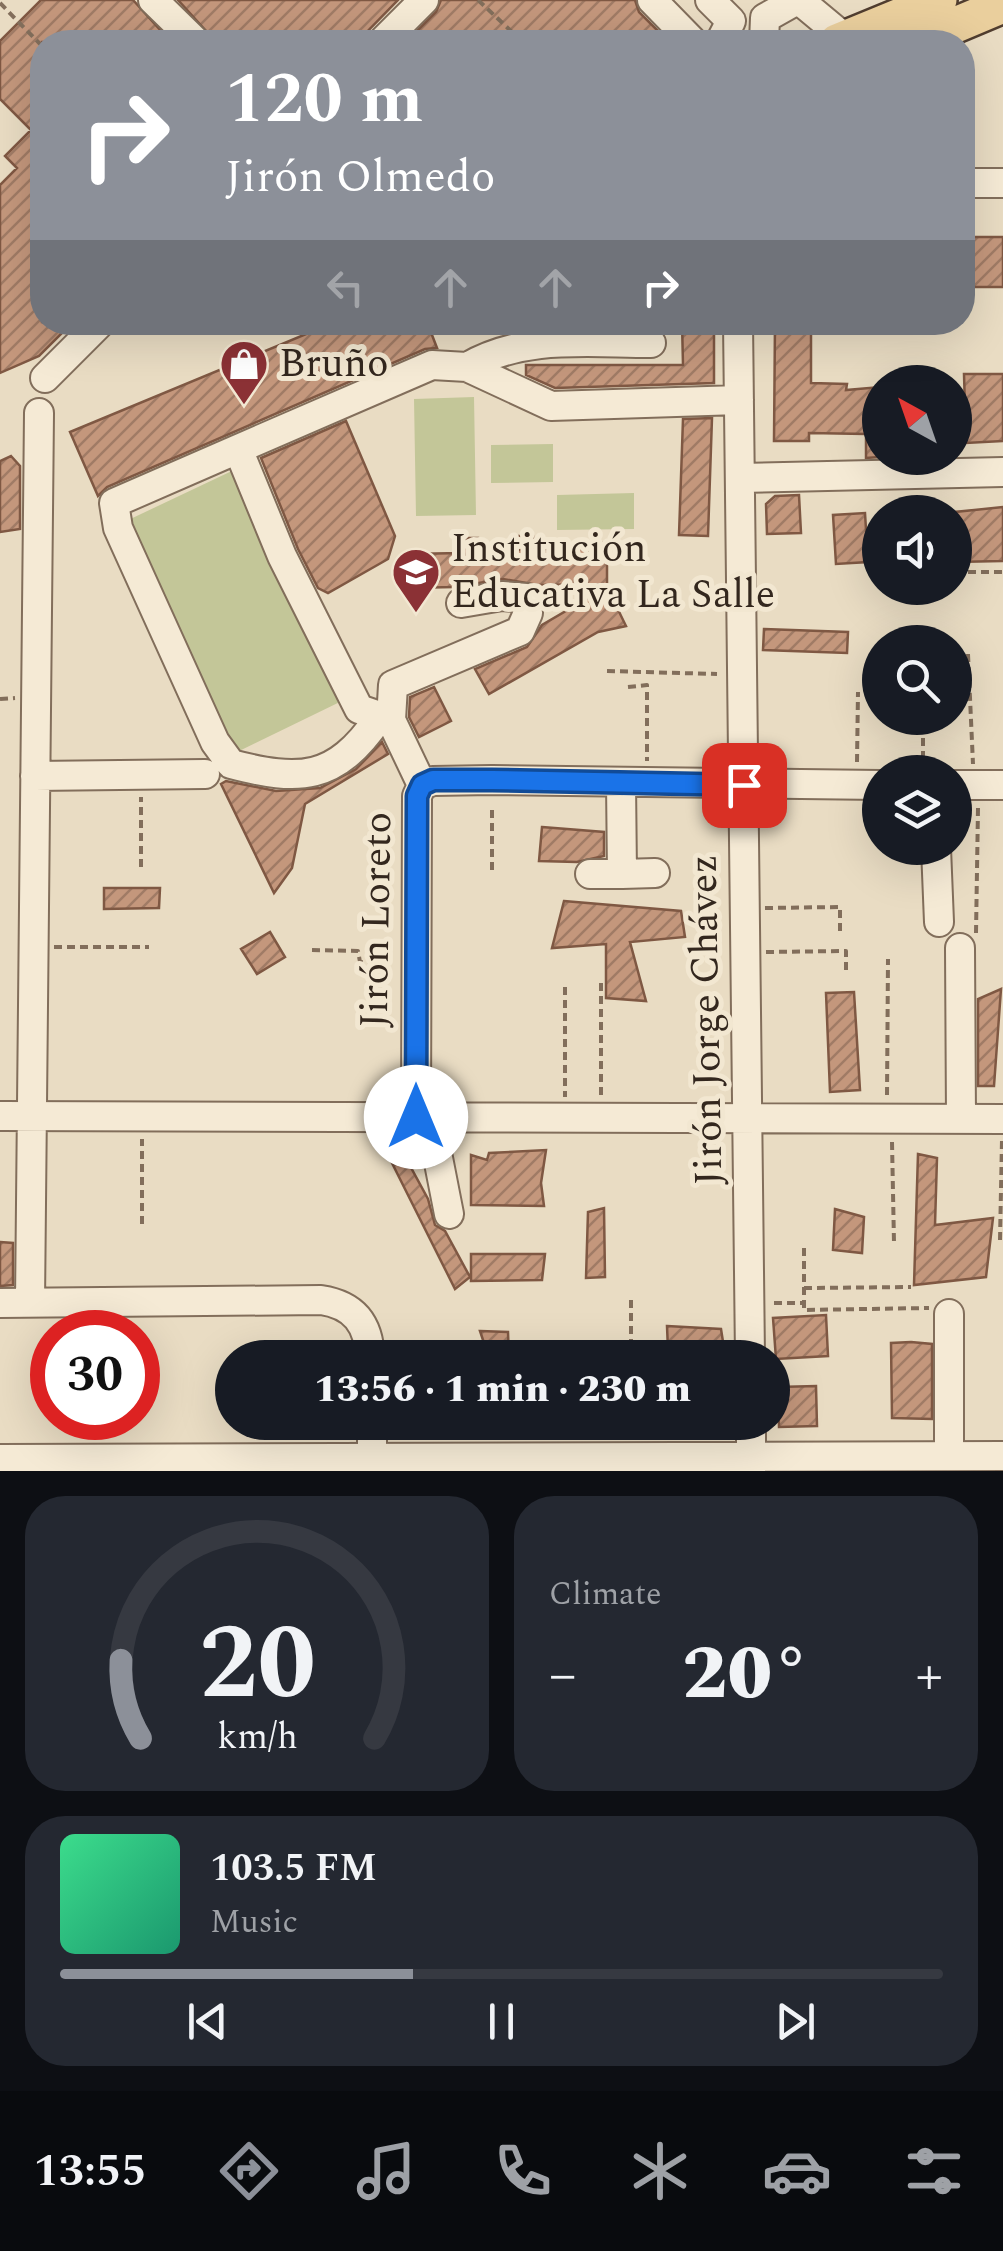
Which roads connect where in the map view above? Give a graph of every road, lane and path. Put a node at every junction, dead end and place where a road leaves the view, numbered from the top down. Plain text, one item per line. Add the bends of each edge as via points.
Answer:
1 (153, 0) edge
2 (424, 0) edge
3 (478, 0) edge
4 (688, 0) edge
5 (710, 0) edge
6 (798, 0) edge
7 (938, 0) edge
8 (0, 3) edge
9 (656, 4) edge
10 (1003, 5) edge
11 (184, 30) edge
12 (394, 30) edge
13 (510, 30) edge
14 (682, 30) edge
15 (725, 30) edge
16 (765, 30) edge
17 (829, 30) edge
18 (867, 30) edge
19 (944, 30) edge
20 (30, 34) edge
21 (975, 183) edge
22 (1003, 184) edge
23 (88, 335) edge
24 (738, 335) edge
25 (651, 344) dead end
26 (466, 368) junction
27 (46, 378) dead end
28 (739, 400) junction
29 (40, 414) dead end
30 (238, 449) junction
31 (1003, 472) edge
32 (740, 478) junction
33 (972, 572) edge
34 (1003, 572) edge
35 (460, 603) dead end
36 (607, 672) dead end
37 (742, 674) junction
38 (628, 687) dead end
39 (858, 692) dead end
40 (972, 706) edge
41 (384, 720) junction
42 (865, 755) edge
43 (205, 774) dead end
44 (36, 776) junction
45 (142, 776) junction
46 (492, 780) junction
47 (634, 783) junction
48 (422, 785) junction
49 (744, 785) junction
50 (862, 785) edge
51 (978, 785) edge
52 (936, 865) edge
53 (141, 867) dead end
54 (492, 870) dead end
55 (590, 874) dead end
56 (622, 874) junction
57 (655, 874) dead end
58 (745, 909) junction
59 (938, 922) dead end
60 (840, 932) dead end
61 (968, 940) joint
62 (34, 947) junction
63 (149, 947) dead end
64 (312, 950) dead end
65 (746, 952) junction
66 (888, 959) dead end
67 (416, 962) junction
68 (846, 971) dead end
69 (601, 980) dead end
70 (565, 986) dead end
71 (0, 1116) edge
72 (32, 1116) junction
73 (142, 1116) junction
74 (423, 1117) junction
75 (565, 1117) junction
76 (600, 1118) junction
77 (748, 1118) junction
78 (889, 1118) junction
79 (961, 1118) junction
80 (1003, 1119) edge
81 (448, 1214) dead end
82 (142, 1224) dead end
83 (1000, 1240) dead end
84 (894, 1242) dead end
85 (804, 1248) dead end
86 (911, 1287) dead end
87 (804, 1288) junction
88 (631, 1300) dead end
89 (30, 1302) junction
90 (0, 1303) edge
91 (804, 1303) junction
92 (750, 1304) junction
93 (947, 1311) joint
94 (367, 1340) edge
95 (631, 1340) edge
96 (750, 1340) edge
97 (949, 1456) junction
98 (1003, 1456) edge
99 (0, 1459) edge
100 (372, 1464) edge
101 (751, 1464) edge
102 (50, 1465) edge

1 - 11 street
2 - 12 street
3 - 13 path
4 - 9 street
5 - 15 street
6 - 16 street
6 - 17 street
7 - 18 main road
8 - 20 path
9 - 14 street
10 - 19 main road
21 - 22 street
23 - 27 street
24 - 28 street, Jirón Jorge Chávez
25 - 26 street via 533,343 497,350
26 - 28 street via 551,406
26 - 30 street via 432,364
28 - 32 street, Jirón Jorge Chávez
29 - 44 street
30 - 41 street via 282,556 359,709
30 - 41 street via 114,503 118,528 214,742 231,764 293,778 334,767
31 - 32 street
32 - 37 street, Jirón Jorge Chávez
33 - 34 path
35 - 41 street via 526,598 528,613 520,631 394,686
36 - 37 path
37 - 49 street, Jirón Jorge Chávez
38 - 47 path via 647,685
39 - 42 path
40 - 51 path
41 - 48 street
43 - 45 street
44 - 45 street
44 - 62 street
45 - 53 path
46 - 47 street
46 - 48 street
46 - 54 path
47 - 49 street
47 - 56 street
48 - 67 street, Jirón Loreto
49 - 50 street
49 - 58 street, Jirón Jorge Chávez
51 - 61 path
52 - 59 street
55 - 56 street
56 - 57 street
58 - 60 path via 840,907
58 - 65 street, Jirón Jorge Chávez
61 - 79 street
62 - 63 path
62 - 72 street
64 - 67 path via 358,951 360,962
65 - 68 path via 846,951
65 - 77 street, Jirón Jorge Chávez
66 - 78 path
67 - 74 street, Jirón Loreto
69 - 76 path
70 - 75 path
71 - 72 street
72 - 73 street
72 - 89 street
73 - 74 street
73 - 82 path
74 - 75 street
74 - 81 street, Jirón Loreto
75 - 76 street
76 - 77 street
77 - 78 street
77 - 92 street, Jirón Jorge Chávez
78 - 79 street
78 - 84 path
79 - 80 street
80 - 83 path
85 - 87 path
86 - 87 path
87 - 91 path
88 - 95 path
89 - 90 street
89 - 94 street via 338,1302 364,1325
91 - 92 path
91 - 93 path via 804,1310
92 - 96 street, Jirón Jorge Chávez
93 - 97 street
97 - 98 street
97 - 101 street
99 - 102 street
100 - 101 street
100 - 102 street

